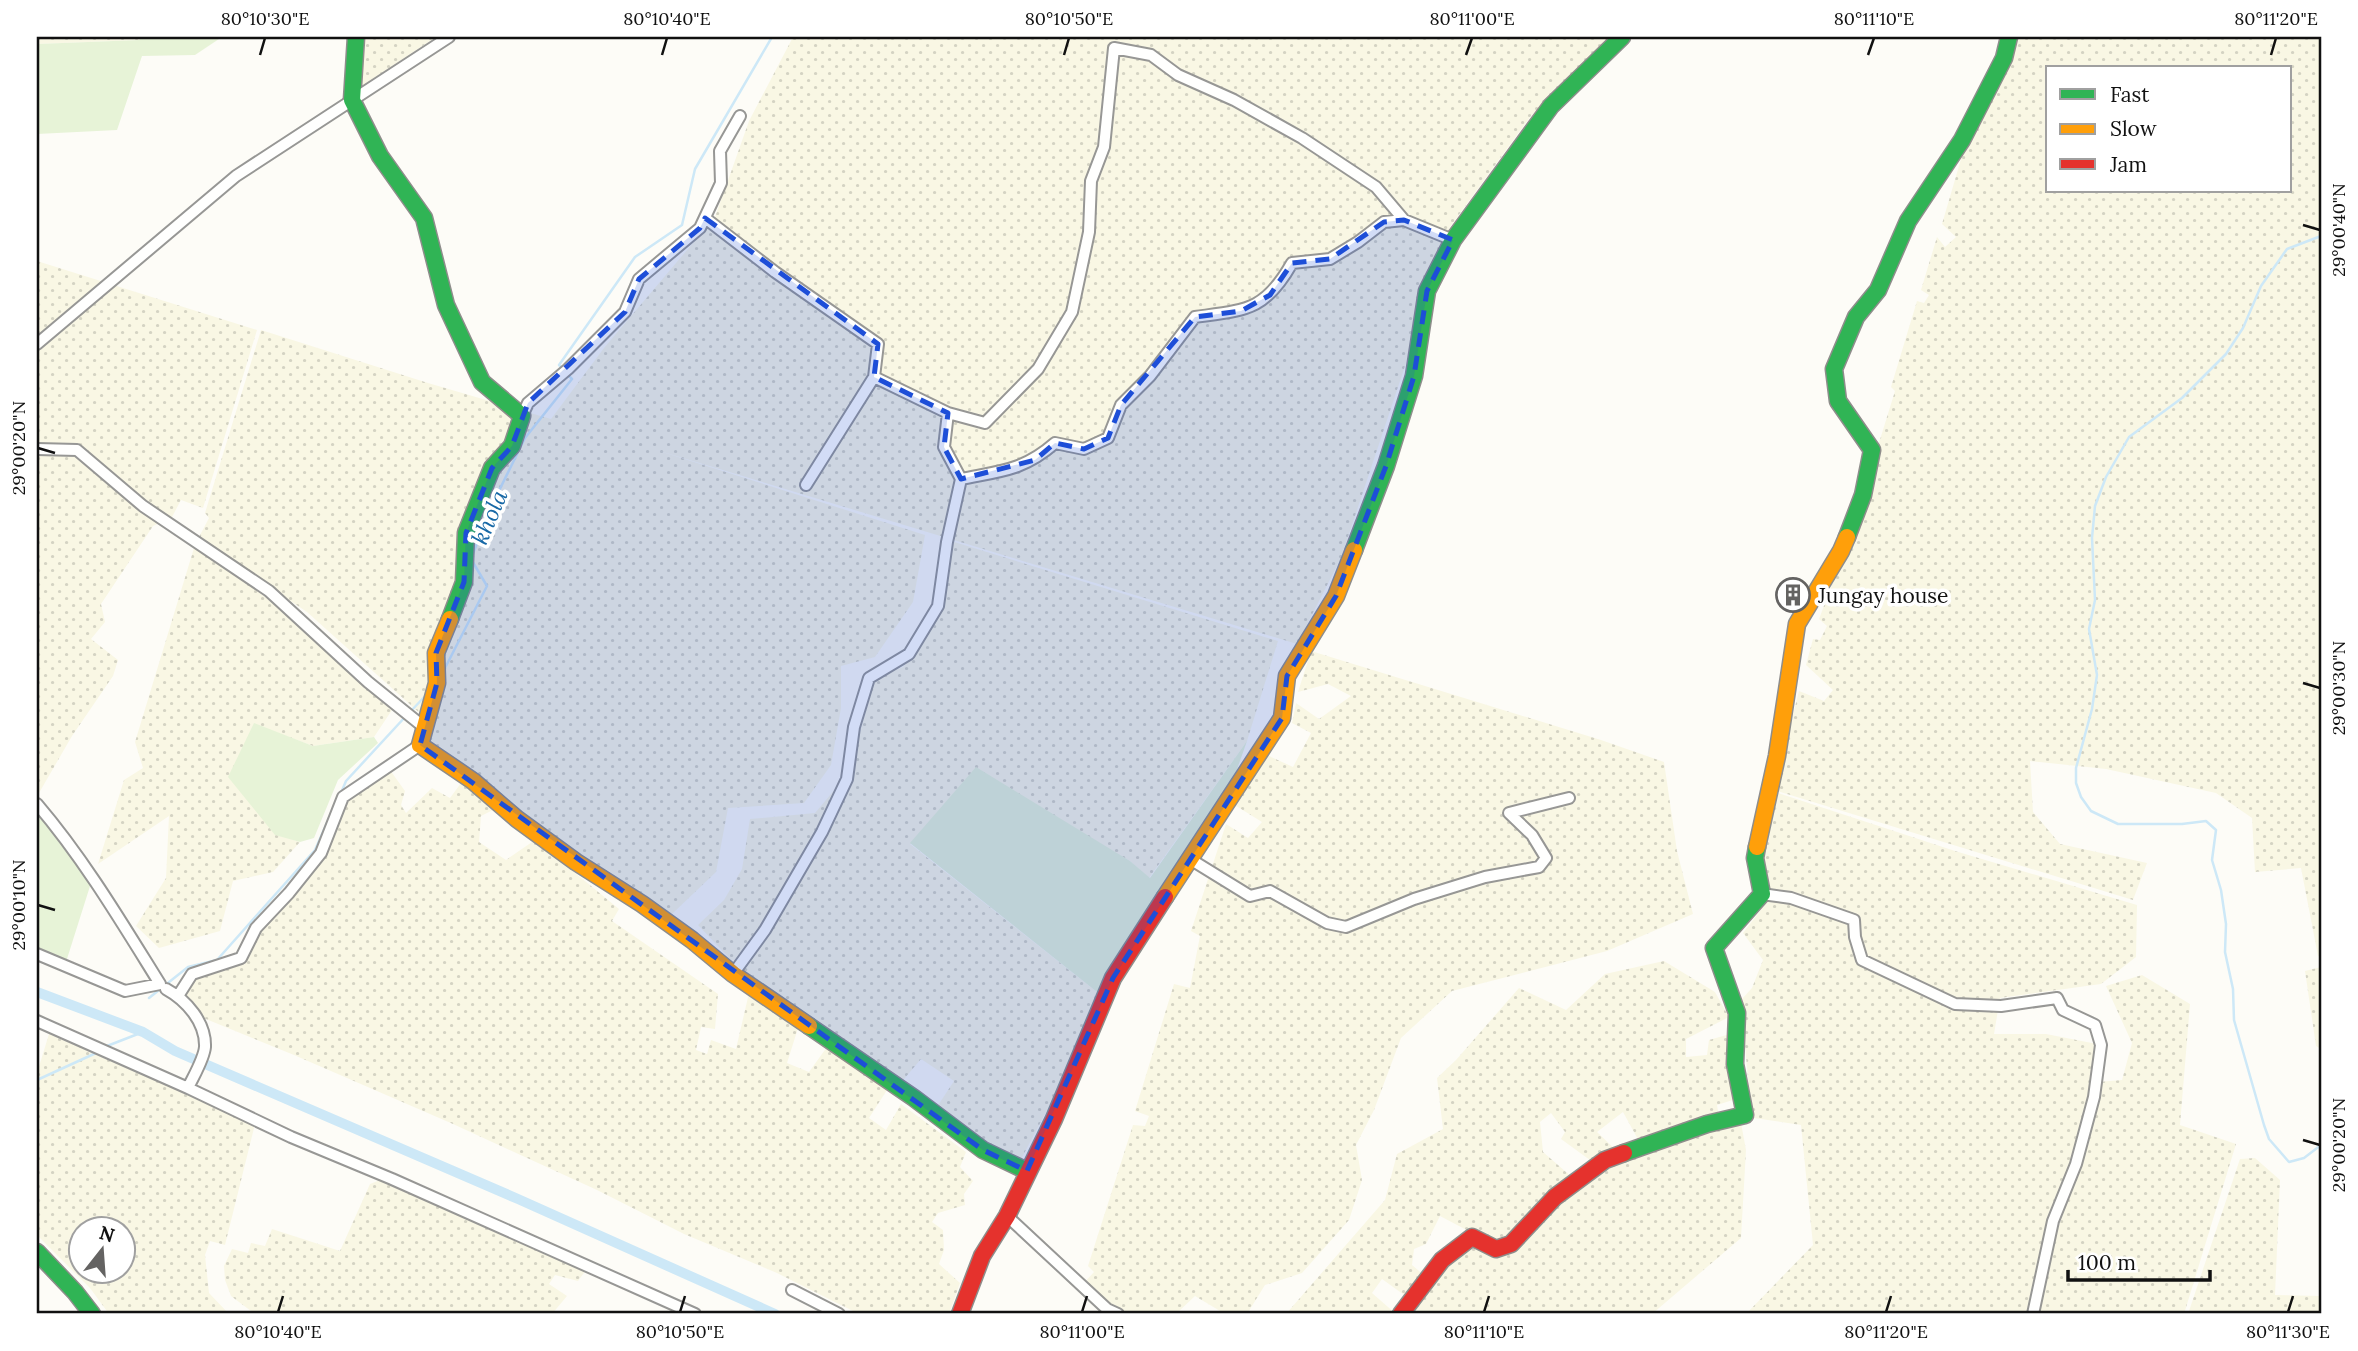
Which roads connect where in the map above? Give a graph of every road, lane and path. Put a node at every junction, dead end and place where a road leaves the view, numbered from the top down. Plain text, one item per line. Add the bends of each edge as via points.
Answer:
1 (356, 37) edge
2 (449, 37) edge
3 (1622, 37) edge
4 (2009, 37) edge
5 (352, 100) junction
6 (740, 116) dead end
7 (705, 218) junction
8 (1404, 220) junction
9 (1453, 240) junction
10 (37, 344) edge
11 (874, 377) junction
12 (948, 413) junction
13 (522, 416) junction
14 (37, 449) edge
15 (961, 479) junction
16 (806, 485) dead end
17 (425, 728) junction
18 (420, 745) junction
19 (1569, 798) dead end
20 (37, 804) edge
21 (1190, 859) junction
22 (1762, 894) junction
23 (37, 954) edge
24 (733, 974) junction
25 (166, 989) dead end
26 (178, 996) junction
27 (37, 1021) edge
28 (188, 1088) junction
29 (1027, 1171) junction
30 (1007, 1216) junction
31 (37, 1252) edge
32 (792, 1290) dead end
33 (92, 1314) edge
34 (695, 1314) edge
35 (839, 1314) edge
36 (961, 1314) edge
37 (1118, 1314) edge
38 (1401, 1314) edge
39 (2033, 1314) edge

1 - 5 street
2 - 5 street
3 - 9 street via 1551,106
4 - 22 street via 2004,58 1962,140 1908,221 1878,290 1856,317 1834,369 1838,401 1872,450 1863,495 1841,551 1797,624 1777,756 1755,858
5 - 10 street via 236,176
5 - 13 street via 380,156 424,218 446,305 482,382
6 - 7 street via 720,151 721,183
7 - 11 street via 878,344
7 - 13 street via 700,228 639,279 625,312 528,403
8 - 9 street
8 - 12 street via 1376,187 1301,138 1178,75 1151,55 1114,48 1104,147 1091,181 1089,232 1072,312 1038,369 985,423
8 - 15 street via 1384,222 1330,259 1292,263 1270,295 1241,311 1195,317 1150,376 1121,405 1108,438 1084,449 1055,443 1035,460
9 - 21 street via 1427,291 1414,376 1386,466 1336,596 1287,676 1282,718
11 - 12 street
11 - 16 street
12 - 15 street via 944,447
13 - 17 street via 512,446 492,468 466,533 464,582 436,653 437,683
14 - 17 street via 77,450 143,506 269,591
15 - 24 street via 938,606 909,654 869,678 854,727 847,779 765,930
17 - 18 street
18 - 24 street
18 - 26 street via 343,797 321,853 256,928 241,958 192,974
19 - 21 street via 1509,813 1532,835 1546,858 1539,867 1485,877 1346,927 1327,923 1270,891 1250,896
20 - 23 street via 160,984 125,991
21 - 29 street via 1113,978
22 - 38 street via 1714,948 1737,1013 1735,1064 1745,1115 1605,1160 1555,1197 1511,1244 1496,1249 1472,1237 1442,1260
22 - 39 street via 1827,908 1854,920 1862,960 1955,1004 2001,1006 2057,998 2063,1010 2095,1025 2101,1045 2094,1097 2076,1164 2053,1221
24 - 29 street via 983,1150
25 - 26 street
26 - 28 street via 198,1018 205,1047
27 - 28 street
28 - 34 street
29 - 30 street
30 - 36 street via 982,1256
30 - 37 street via 1107,1309
31 - 33 street
32 - 35 street

